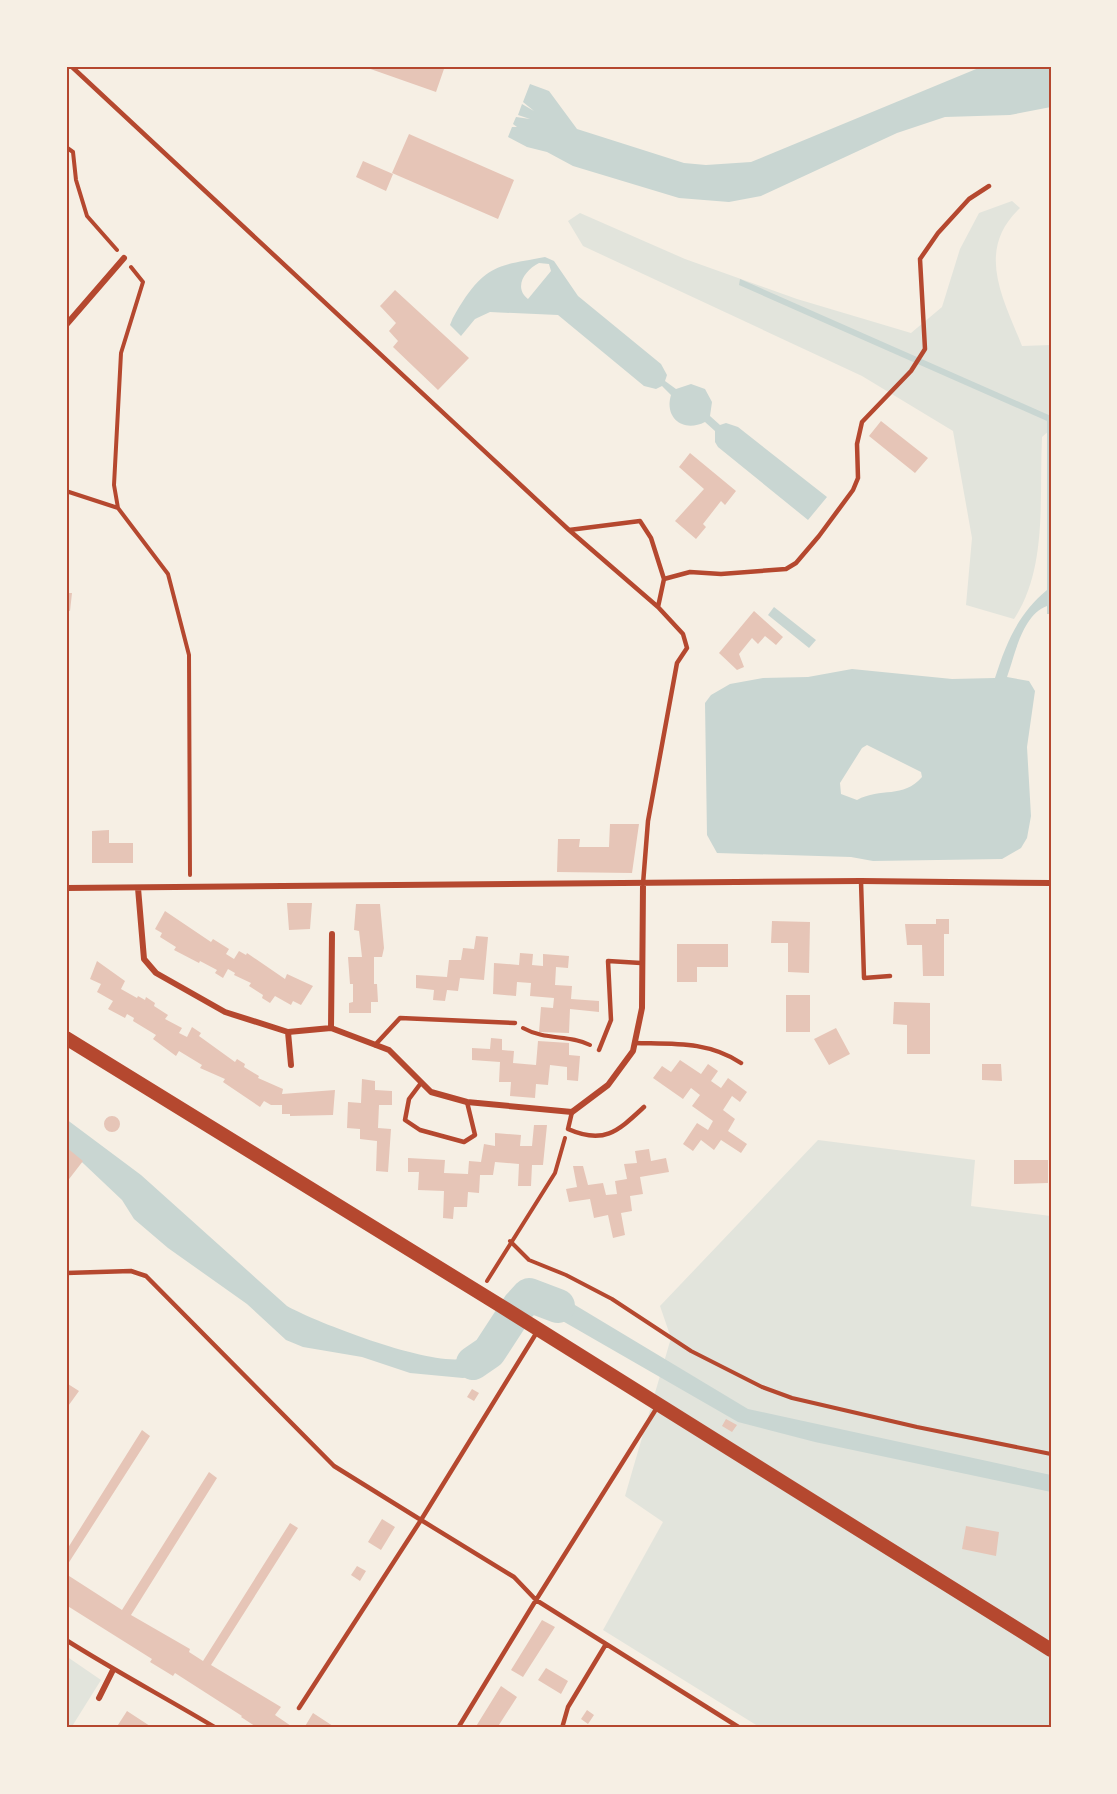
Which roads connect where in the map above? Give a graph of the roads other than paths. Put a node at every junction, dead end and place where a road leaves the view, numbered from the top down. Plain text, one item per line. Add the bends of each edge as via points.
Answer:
1 (71, 66) edge
2 (989, 186) dead end
3 (124, 258) road end
4 (66, 326) edge
5 (569, 530) junction
6 (664, 579) junction
7 (658, 607) junction
8 (861, 881) junction
9 (1051, 883) edge
10 (642, 884) junction
11 (66, 888) edge
12 (138, 888) junction
13 (332, 934) dead end
14 (642, 963) junction
15 (890, 976) dead end
16 (515, 1023) road end
17 (331, 1028) junction
18 (288, 1032) junction
19 (66, 1038) edge
20 (635, 1043) junction
21 (375, 1045) junction
22 (599, 1050) road end
23 (741, 1063) dead end
24 (291, 1065) dead end
25 (421, 1083) junction
26 (467, 1102) junction
27 (644, 1107) dead end
28 (572, 1112) junction
29 (66, 1273) edge
30 (533, 1326) junction
31 (658, 1405) junction
32 (421, 1520) junction
33 (536, 1600) junction
34 (66, 1640) edge
35 (606, 1644) junction
36 (1051, 1650) edge
37 (113, 1670) junction
38 (99, 1698) dead end
39 (299, 1708) dead end
40 (216, 1728) edge
41 (458, 1728) edge
42 (562, 1728) edge
43 (740, 1728) edge

1 - 5 lane
2 - 6 lane via 969,199 921,259 925,349 911,371 862,422 857,444 858,478 819,536 786,569 690,572
3 - 4 street
5 - 6 lane via 640,521 651,538
5 - 7 lane
6 - 7 lane
7 - 10 lane via 683,634 687,648 677,663 648,821
8 - 9 street
8 - 10 street
8 - 15 lane via 864,978
10 - 12 street
10 - 14 street
11 - 12 street
12 - 18 street via 144,959 156,973 225,1012
13 - 17 street
14 - 20 street via 642,1008
14 - 22 lane via 608,961 611,1020
16 - 21 lane via 400,1018
17 - 18 street
17 - 21 street
18 - 24 street
19 - 30 main road
20 - 23 lane via 704,1046
20 - 28 street via 608,1085
21 - 25 street via 389,1050
25 - 26 street via 430,1092
25 - 26 lane via 408,1099 405,1120 420,1130 464,1142 475,1134
26 - 28 street
27 - 28 lane via 602,1138 568,1129
29 - 32 lane via 131,1271 146,1276 334,1466
30 - 31 main road
30 - 32 lane
31 - 33 lane
31 - 36 main road
32 - 33 lane via 514,1577
32 - 39 lane
33 - 35 lane
33 - 41 lane
34 - 37 lane
35 - 42 lane via 568,1707
35 - 43 lane
37 - 38 street
37 - 40 lane

